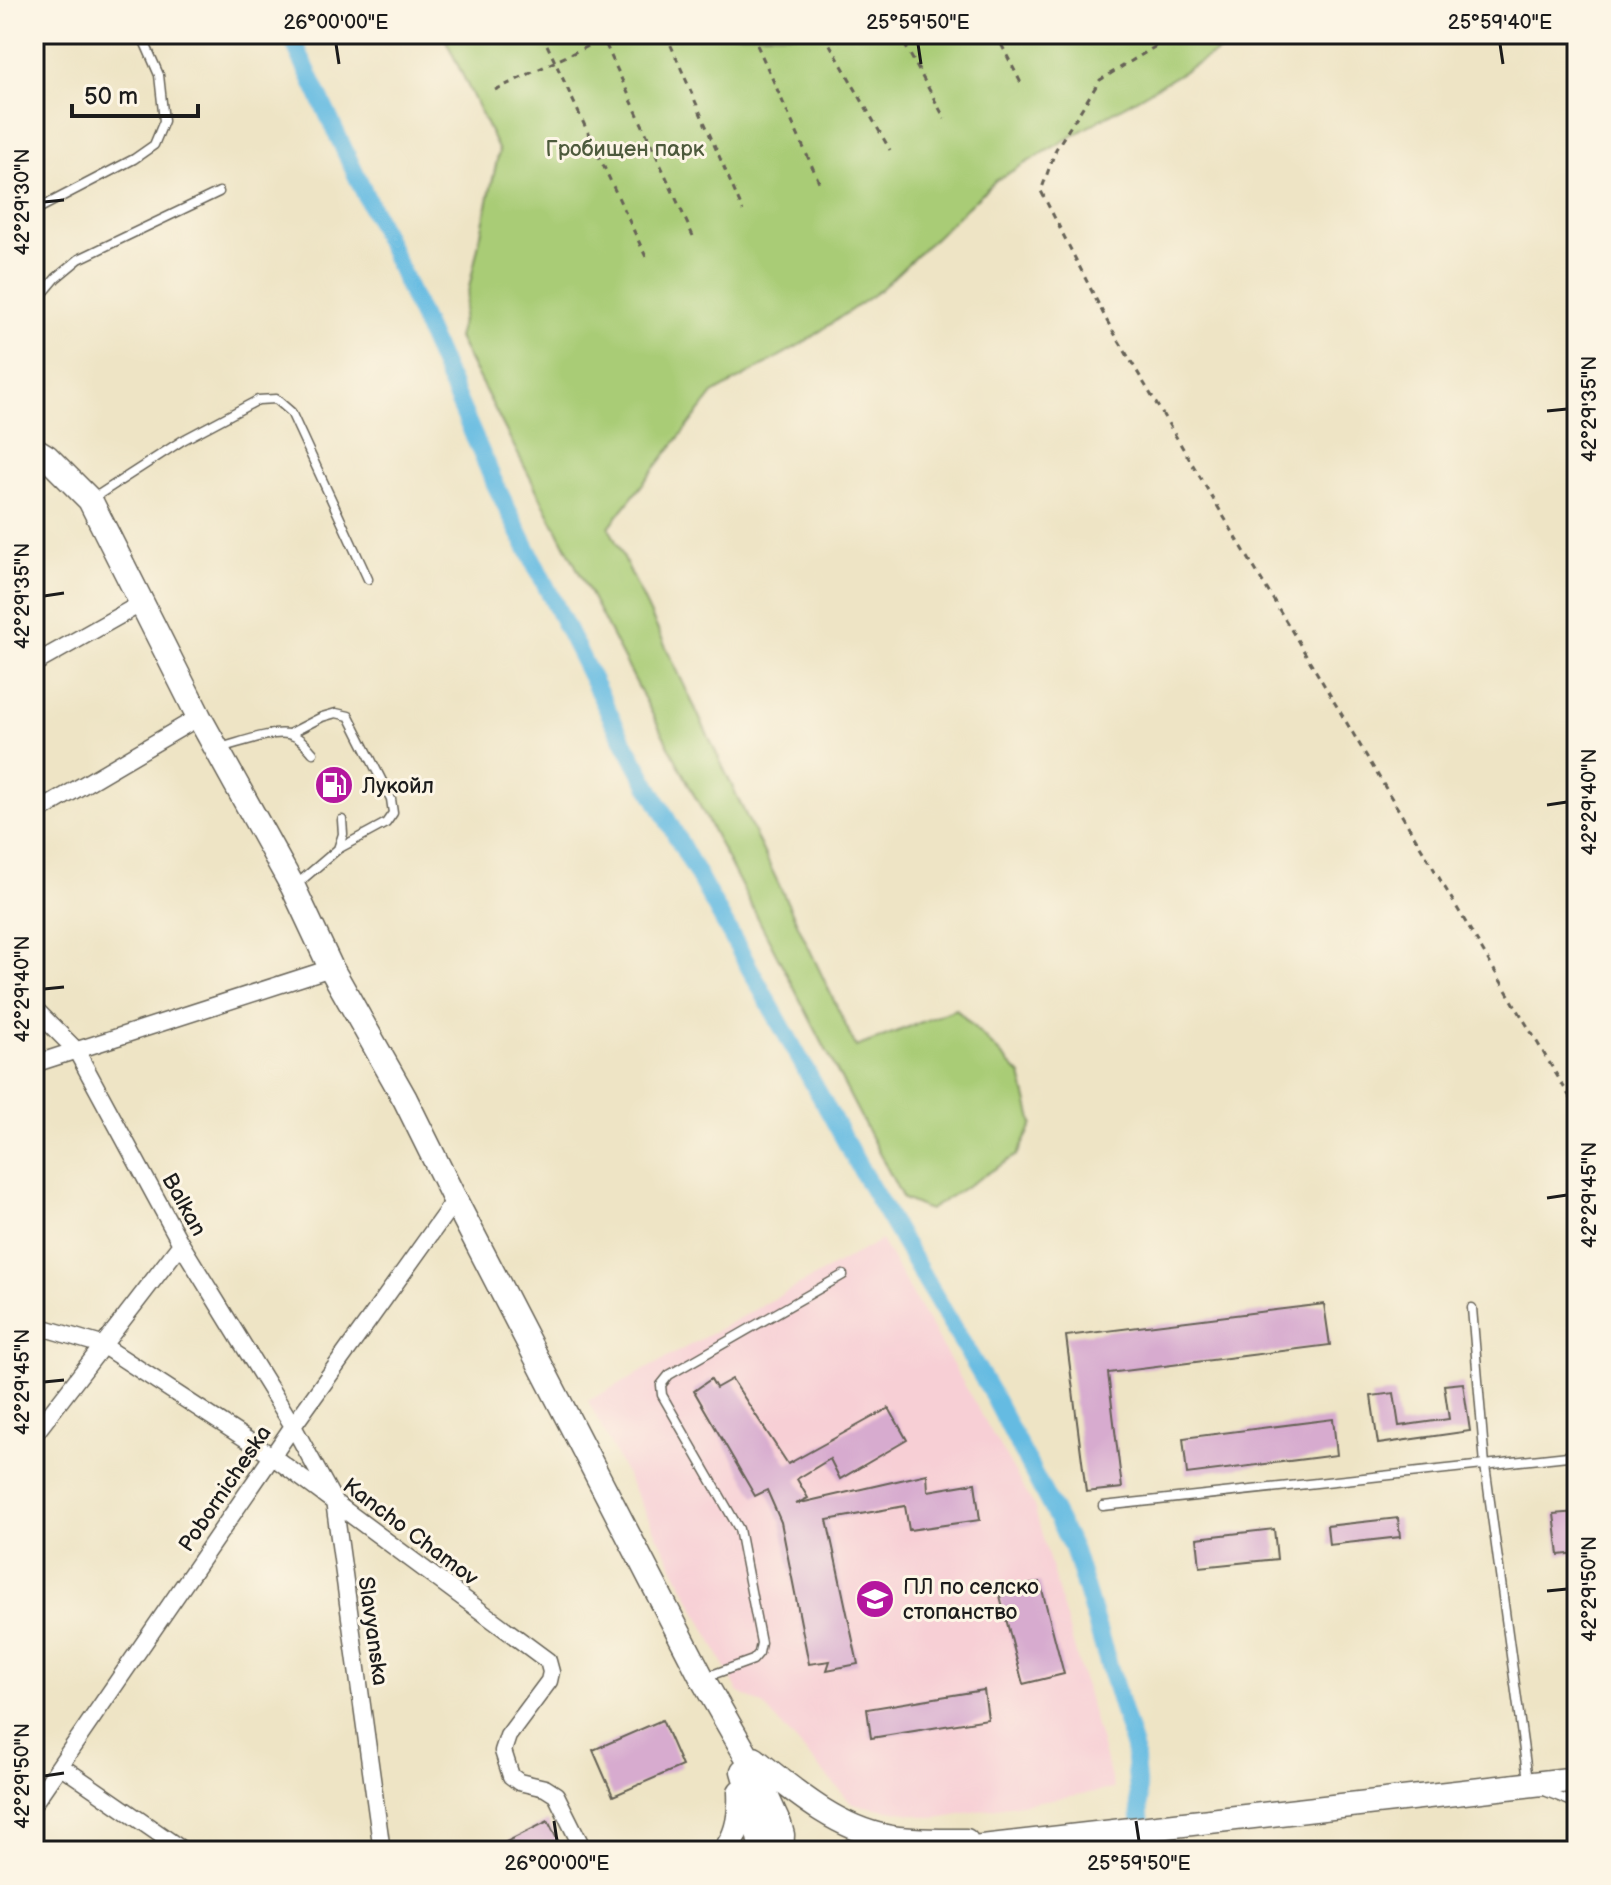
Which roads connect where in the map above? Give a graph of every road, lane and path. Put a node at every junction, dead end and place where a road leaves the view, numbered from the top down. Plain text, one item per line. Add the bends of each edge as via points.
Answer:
1 (141, 34) edge
2 (542, 34) edge
3 (613, 34) edge
4 (666, 34) edge
5 (752, 34) edge
6 (824, 34) edge
7 (899, 34) edge
8 (996, 34) edge
9 (1082, 34) edge
10 (1176, 34) edge
11 (602, 36) edge
12 (1086, 41) dead end
13 (555, 61) junction
14 (1021, 83) dead end
15 (495, 90) dead end
16 (945, 119) dead end
17 (890, 150) dead end
18 (821, 186) dead end
19 (219, 192) dead end
20 (34, 211) edge
21 (743, 211) dead end
22 (693, 236) dead end
23 (646, 257) dead end
24 (34, 304) edge
25 (34, 449) edge
26 (90, 500) junction
27 (368, 579) dead end
28 (142, 603) junction
29 (34, 664) edge
30 (199, 717) junction
31 (289, 734) junction
32 (218, 748) junction
33 (313, 753) dead end
34 (34, 814) edge
35 (342, 820) dead end
36 (338, 849) junction
37 (293, 887) junction
38 (331, 968) junction
39 (34, 1008) edge
40 (76, 1050) junction
41 (34, 1064) edge
42 (1577, 1109) edge
43 (455, 1200) junction
44 (181, 1244) junction
45 (843, 1275) dead end
46 (1472, 1308) dead end
47 (34, 1325) edge
48 (102, 1345) junction
49 (293, 1426) junction
50 (34, 1435) edge
51 (1577, 1455) edge
52 (272, 1456) junction
53 (1485, 1465) junction
54 (334, 1501) junction
55 (1103, 1506) dead end
56 (702, 1678) junction
57 (740, 1752) junction
58 (61, 1766) junction
59 (1577, 1779) edge
60 (1528, 1784) junction
61 (34, 1803) edge
62 (1577, 1804) edge
63 (1013, 1842) junction
64 (184, 1851) edge
65 (382, 1851) edge
66 (584, 1851) edge
67 (725, 1851) edge
68 (762, 1851) edge
69 (781, 1851) edge
70 (947, 1851) edge

1 - 20 lane via 159,75 164,121 154,145
2 - 13 path
3 - 11 path
4 - 21 path
5 - 18 path
6 - 17 path
7 - 16 path
8 - 14 path
9 - 12 path
10 - 42 path via 1100,80 1056,149 1041,191 1107,321
11 - 13 path
11 - 22 path
13 - 15 path
13 - 23 path
19 - 24 lane via 79,259
25 - 26 main road
26 - 27 lane via 183,440 258,400 276,399 291,412
26 - 28 main road
28 - 29 street
28 - 30 main road
30 - 32 main road
30 - 34 street
31 - 32 lane
31 - 33 lane
31 - 36 lane via 322,717 349,716 391,799 393,813 386,823
32 - 37 main road
35 - 36 lane
36 - 37 lane
37 - 38 main road
38 - 40 street
38 - 43 main road
39 - 40 street, Balkan
40 - 41 street
40 - 44 street, Balkan
43 - 49 street, Pobornicheska
43 - 56 main road
44 - 48 street
44 - 49 street, Balkan
45 - 56 lane via 669,1375 661,1385 739,1529 761,1643 753,1660
46 - 53 lane
47 - 48 street, Kancho Chamov
48 - 50 street
48 - 52 street, Kancho Chamov
49 - 52 street, Pobornicheska
49 - 54 street, Slavyanska
51 - 53 lane
52 - 54 street, Kancho Chamov
52 - 58 street, Pobornicheska
53 - 55 lane
53 - 60 lane
54 - 65 street, Slavyanska
54 - 66 street, Kancho Chamov via 548,1661 549,1681 508,1736 503,1751 511,1776 556,1795
56 - 57 main road
57 - 63 main road via 850,1825 920,1841
57 - 67 main road via 739,1821
57 - 68 main road
57 - 69 main road via 777,1816
58 - 61 street, Pobornicheska
58 - 64 street
59 - 60 main road
60 - 62 lane
60 - 63 main road
63 - 70 main road

